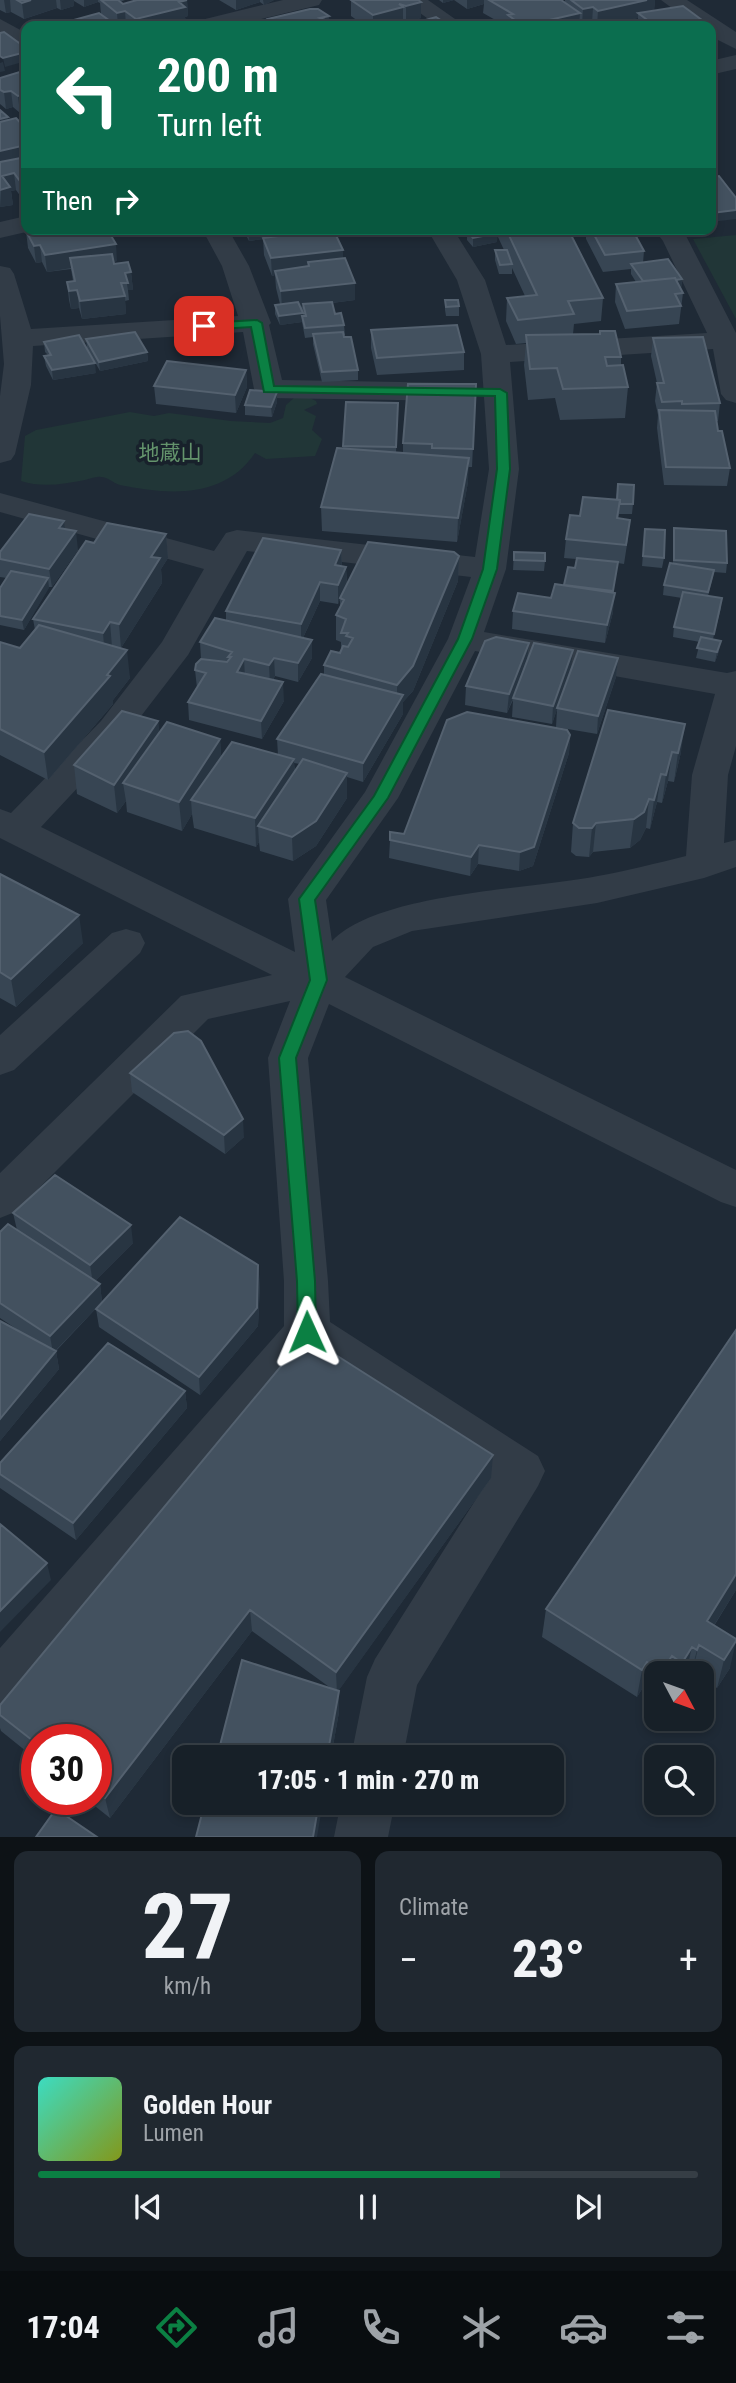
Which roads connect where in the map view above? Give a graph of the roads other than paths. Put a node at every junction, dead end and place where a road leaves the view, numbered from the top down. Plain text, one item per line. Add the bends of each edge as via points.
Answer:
1 (311, 0) edge
2 (413, 0) edge
3 (672, 0) edge
4 (217, 20) edge
5 (445, 21) edge
6 (704, 21) edge
7 (0, 26) edge
8 (716, 29) edge
9 (21, 40) edge
10 (736, 42) edge
11 (736, 62) edge
12 (716, 67) edge
13 (21, 225) edge
14 (0, 230) edge
15 (219, 235) edge
16 (444, 235) edge
17 (672, 235) edge
18 (0, 274) edge
19 (257, 323) junction
20 (21, 338) junction
21 (725, 340) junction
22 (495, 354) junction
23 (500, 393) junction
24 (736, 394) edge
25 (0, 454) edge
26 (0, 502) edge
27 (224, 564) junction
28 (490, 569) junction
29 (465, 639) junction
30 (736, 684) edge
31 (113, 729) junction
32 (153, 739) edge
33 (340, 788) edge
34 (380, 798) junction
35 (8, 826) edge
36 (720, 859) edge
37 (126, 943) dead end
38 (318, 980) junction
39 (0, 1059) edge
40 (736, 1190) edge
41 (0, 1200) edge
42 (307, 1332) junction
43 (0, 1686) edge
44 (379, 1745) edge
45 (365, 1815) edge
46 (361, 1837) edge

1 - 4 street
2 - 5 street
3 - 6 street
7 - 9 street
8 - 10 street
11 - 12 street
13 - 14 street
15 - 19 street via 230,251
16 - 22 street via 471,281
17 - 21 street
18 - 20 street
19 - 20 street
19 - 23 street via 268,389
20 - 25 street via 16,401
21 - 22 street
21 - 24 street
22 - 23 street
23 - 28 street via 504,469
26 - 27 street
27 - 28 street via 237,540
27 - 31 street via 176,647
28 - 29 street
29 - 30 street
29 - 34 street
30 - 36 street via 710,775
31 - 32 street
31 - 35 street
33 - 34 street
34 - 38 street via 307,899
35 - 38 street
36 - 38 street via 597,890 406,918 359,937
37 - 39 street
38 - 40 street
38 - 41 street via 195,1007
38 - 42 street via 288,1058
42 - 43 street
42 - 44 street via 521,1471 393,1677
45 - 46 street

